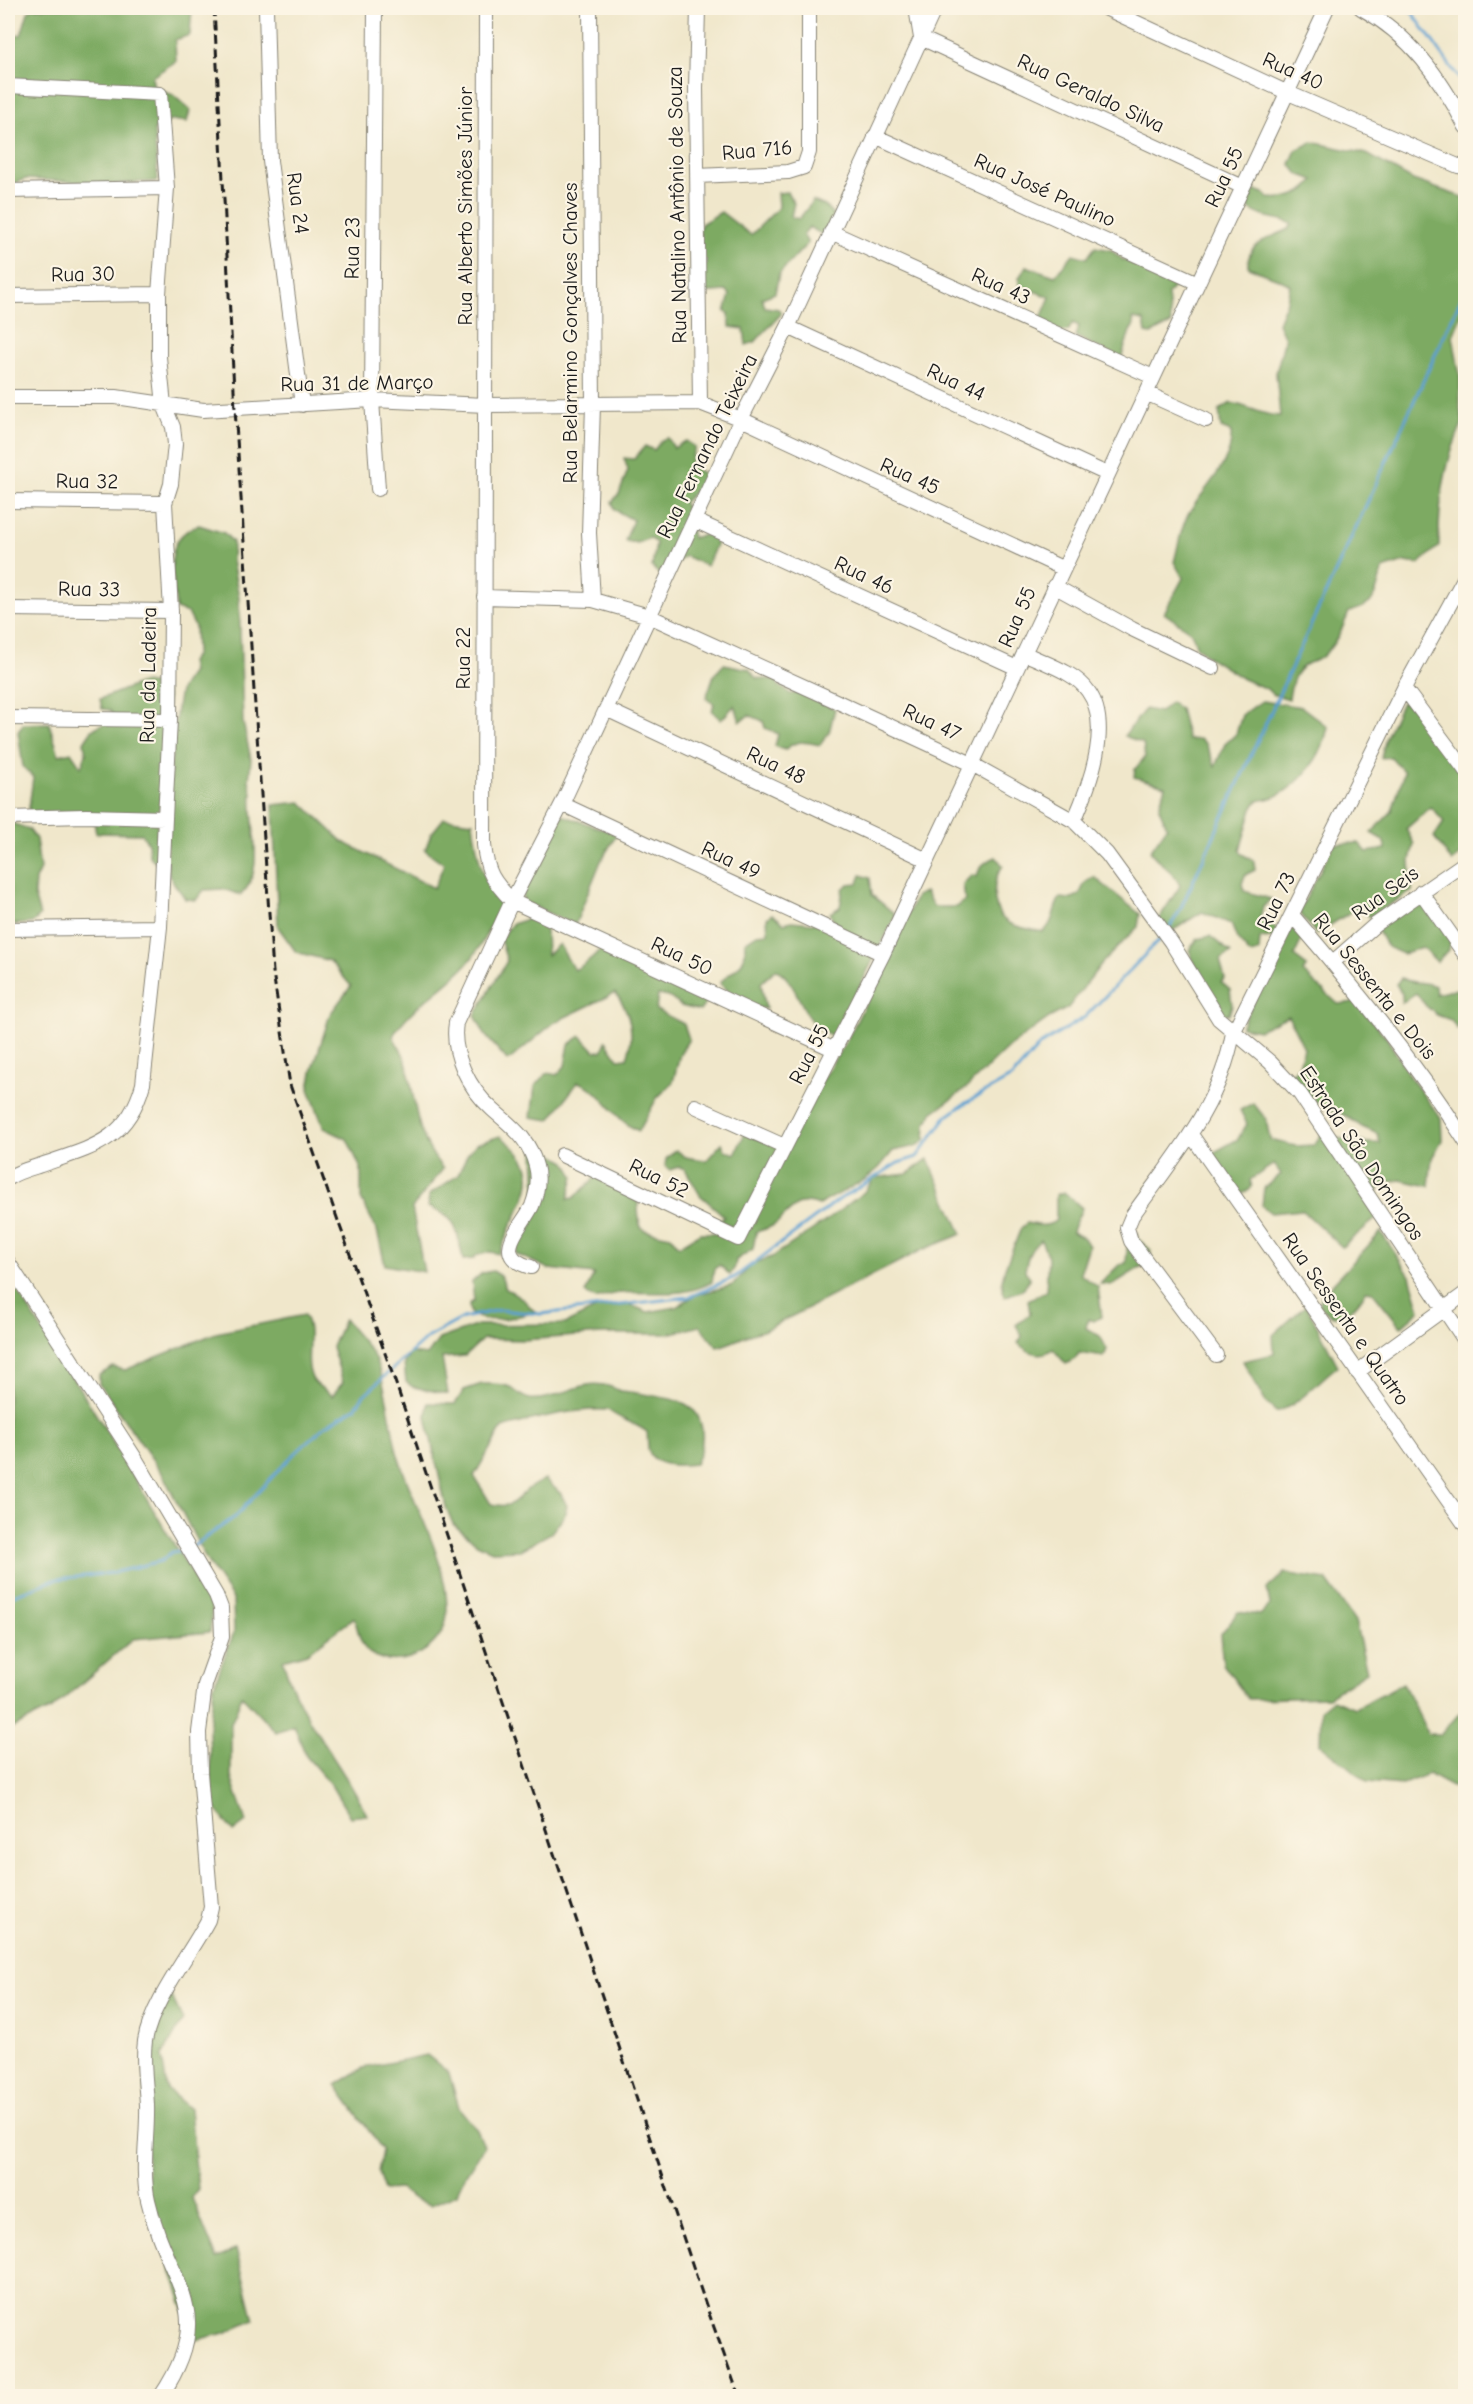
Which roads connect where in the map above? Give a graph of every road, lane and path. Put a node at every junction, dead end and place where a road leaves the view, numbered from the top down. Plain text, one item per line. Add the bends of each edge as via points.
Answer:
1 (266, 8) edge
2 (375, 8) edge
3 (486, 8) edge
4 (590, 8) edge
5 (698, 8) edge
6 (809, 8) edge
7 (916, 8) edge
8 (935, 8) edge
9 (1105, 8) edge
10 (1327, 8) edge
11 (1361, 8) edge
12 (921, 38) junction
13 (8, 86) edge
14 (1286, 92) junction
15 (1466, 127) edge
16 (875, 136) junction
17 (1466, 167) edge
18 (698, 176) junction
19 (1243, 187) junction
20 (167, 188) junction
21 (8, 191) edge
22 (831, 232) junction
23 (1198, 283) junction
24 (159, 294) junction
25 (8, 296) edge
26 (788, 327) junction
27 (1153, 377) junction
28 (1146, 393) junction
29 (8, 397) edge
30 (372, 400) junction
31 (700, 403) junction
32 (164, 405) junction
33 (302, 405) junction
34 (486, 405) junction
35 (592, 405) junction
36 (741, 419) junction
37 (1206, 420) dead end
38 (1107, 474) junction
39 (378, 489) dead end
40 (8, 501) edge
41 (165, 503) junction
42 (694, 520) junction
43 (1062, 568) junction
44 (1466, 575) edge
45 (1054, 586) junction
46 (484, 597) junction
47 (593, 600) junction
48 (8, 609) edge
49 (171, 611) junction
50 (649, 616) junction
51 (1024, 653) junction
52 (1017, 668) junction
53 (1213, 668) dead end
54 (1404, 688) junction
55 (606, 709) junction
56 (8, 718) edge
57 (170, 720) junction
58 (972, 764) junction
59 (1466, 771) edge
60 (562, 804) junction
61 (8, 818) edge
62 (165, 819) junction
63 (1074, 821) junction
64 (927, 860) junction
65 (1466, 862) edge
66 (1420, 892) junction
67 (512, 901) junction
68 (1292, 915) junction
69 (160, 927) junction
70 (8, 928) edge
71 (1171, 942) joint
72 (883, 954) junction
73 (1466, 956) edge
74 (1333, 962) junction
75 (1233, 1033) junction
76 (835, 1050) junction
77 (695, 1106) dead end
78 (1192, 1136) junction
79 (1466, 1142) edge
80 (784, 1146) junction
81 (562, 1155) dead end
82 (8, 1178) edge
83 (738, 1239) joint
84 (8, 1262) edge
85 (531, 1266) dead end
86 (1466, 1293) edge
87 (1443, 1308) junction
88 (1466, 1342) edge
89 (1216, 1355) dead end
90 (1356, 1372) junction
91 (1466, 1526) edge
92 (160, 2397) edge

1 - 33 street, Rua 24 via 270,160
2 - 30 street, Rua 23
3 - 34 street, Rua Alberto Simões Júnior
4 - 35 street, Rua Belarmino Gonçalves Chaves
5 - 18 street, Rua Natalino Antônio de Souza
6 - 18 street, Rua 716 via 807,162 798,170
7 - 12 street
8 - 12 street, Rua Fernando Teixeira
9 - 14 street, Rua 40
10 - 14 street, Rua 55
11 - 15 street via 1391,26 1418,52 1438,77
12 - 16 street, Rua Fernando Teixeira
12 - 19 street, Rua Geraldo Silva
13 - 20 street, Rua da Ladeira via 160,94
14 - 17 street, Rua 40
14 - 19 street, Rua 55
16 - 22 street, Rua Fernando Teixeira
16 - 23 street, Rua José Paulino
18 - 31 street, Rua Natalino Antônio de Souza
19 - 23 street, Rua 55
20 - 21 street
20 - 24 street, Rua da Ladeira
22 - 26 street, Rua Fernando Teixeira
22 - 27 street, Rua 43
23 - 27 street, Rua 55
24 - 25 street, Rua 30
24 - 32 street, Rua da Ladeira
26 - 36 street, Rua Fernando Teixeira
26 - 38 street, Rua 44
27 - 28 street, Rua 55
28 - 37 street
28 - 38 street, Rua 55
29 - 32 street, Rua 31 de Março via 116,397
30 - 33 street, Rua 31 de Março
30 - 34 street, Rua 31 de Março
30 - 39 street, Rua 23
31 - 35 street, Rua 31 de Março
31 - 36 street, Rua 31 de Março
32 - 33 street, Rua 31 de Março via 203,410
32 - 41 street, Rua da Ladeira via 175,444
34 - 35 street, Rua 31 de Março
34 - 46 street, Rua 22
35 - 47 street, Rua Belarmino Gonçalves Chaves via 589,533
36 - 42 street, Rua Fernando Teixeira
36 - 43 street, Rua 45
38 - 43 street, Rua 55
40 - 41 street, Rua 32
41 - 49 street, Rua da Ladeira
42 - 50 street, Rua Fernando Teixeira
42 - 52 street, Rua 46
43 - 45 street, Rua 55
44 - 54 street, Rua 73
45 - 51 street, Rua 55
45 - 53 street
46 - 47 street
46 - 67 street, Rua 22 via 484,845 492,880
47 - 50 street
48 - 49 street, Rua 33
49 - 57 street, Rua da Ladeira
50 - 55 street, Rua Fernando Teixeira
50 - 58 street, Rua 47
51 - 52 street, Rua 55
51 - 63 street via 1076,679 1089,692 1095,707 1099,738 1095,764
52 - 58 street, Rua 55
54 - 59 street
54 - 68 street, Rua 73
55 - 60 street, Rua Fernando Teixeira
55 - 64 street, Rua 48
56 - 57 street
57 - 62 street, Rua da Ladeira
58 - 63 street, Rua 47
58 - 64 street, Rua 55
60 - 67 street, Rua Fernando Teixeira
60 - 72 street, Rua 49
61 - 62 street
62 - 69 street, Rua da Ladeira
63 - 71 street, Rua 47 via 1107,854
64 - 72 street, Rua 55
65 - 66 street, Rua Seis
66 - 73 street
66 - 74 street, Rua Seis via 1375,924
67 - 76 street, Rua 50
67 - 85 street, Rua Fernando Teixeira via 460,1009 454,1036 473,1088 518,1130 536,1164 537,1191 511,1244 513,1257 520,1264
68 - 74 street, Rua Sessenta e Dois
68 - 75 street, Rua 73
69 - 70 street
69 - 82 street, Rua da Ladeira via 143,1084 126,1122 108,1141
71 - 75 street, Estrada São Domingos via 1207,1003
72 - 76 street, Rua 55
74 - 79 street, Rua Sessenta e Dois via 1437,1096
75 - 78 street, Rua 73 via 1226,1063
75 - 87 street, Estrada São Domingos via 1270,1062 1300,1094
76 - 80 street, Rua 55
77 - 80 street
78 - 89 street, Rua 73 via 1127,1228 1131,1241
78 - 90 street, Rua Sessenta e Quatro
80 - 83 street, Rua 55
81 - 83 street, Rua 52
84 - 92 street via 135,1458 216,1595 223,1622 222,1637 204,1685 199,1732 211,1907 208,1920 151,2021 144,2061 144,2178 164,2252 188,2307 189,2324 180,2362
86 - 87 street
87 - 88 street, Estrada São Domingos
87 - 90 street
90 - 91 street, Rua Sessenta e Quatro

